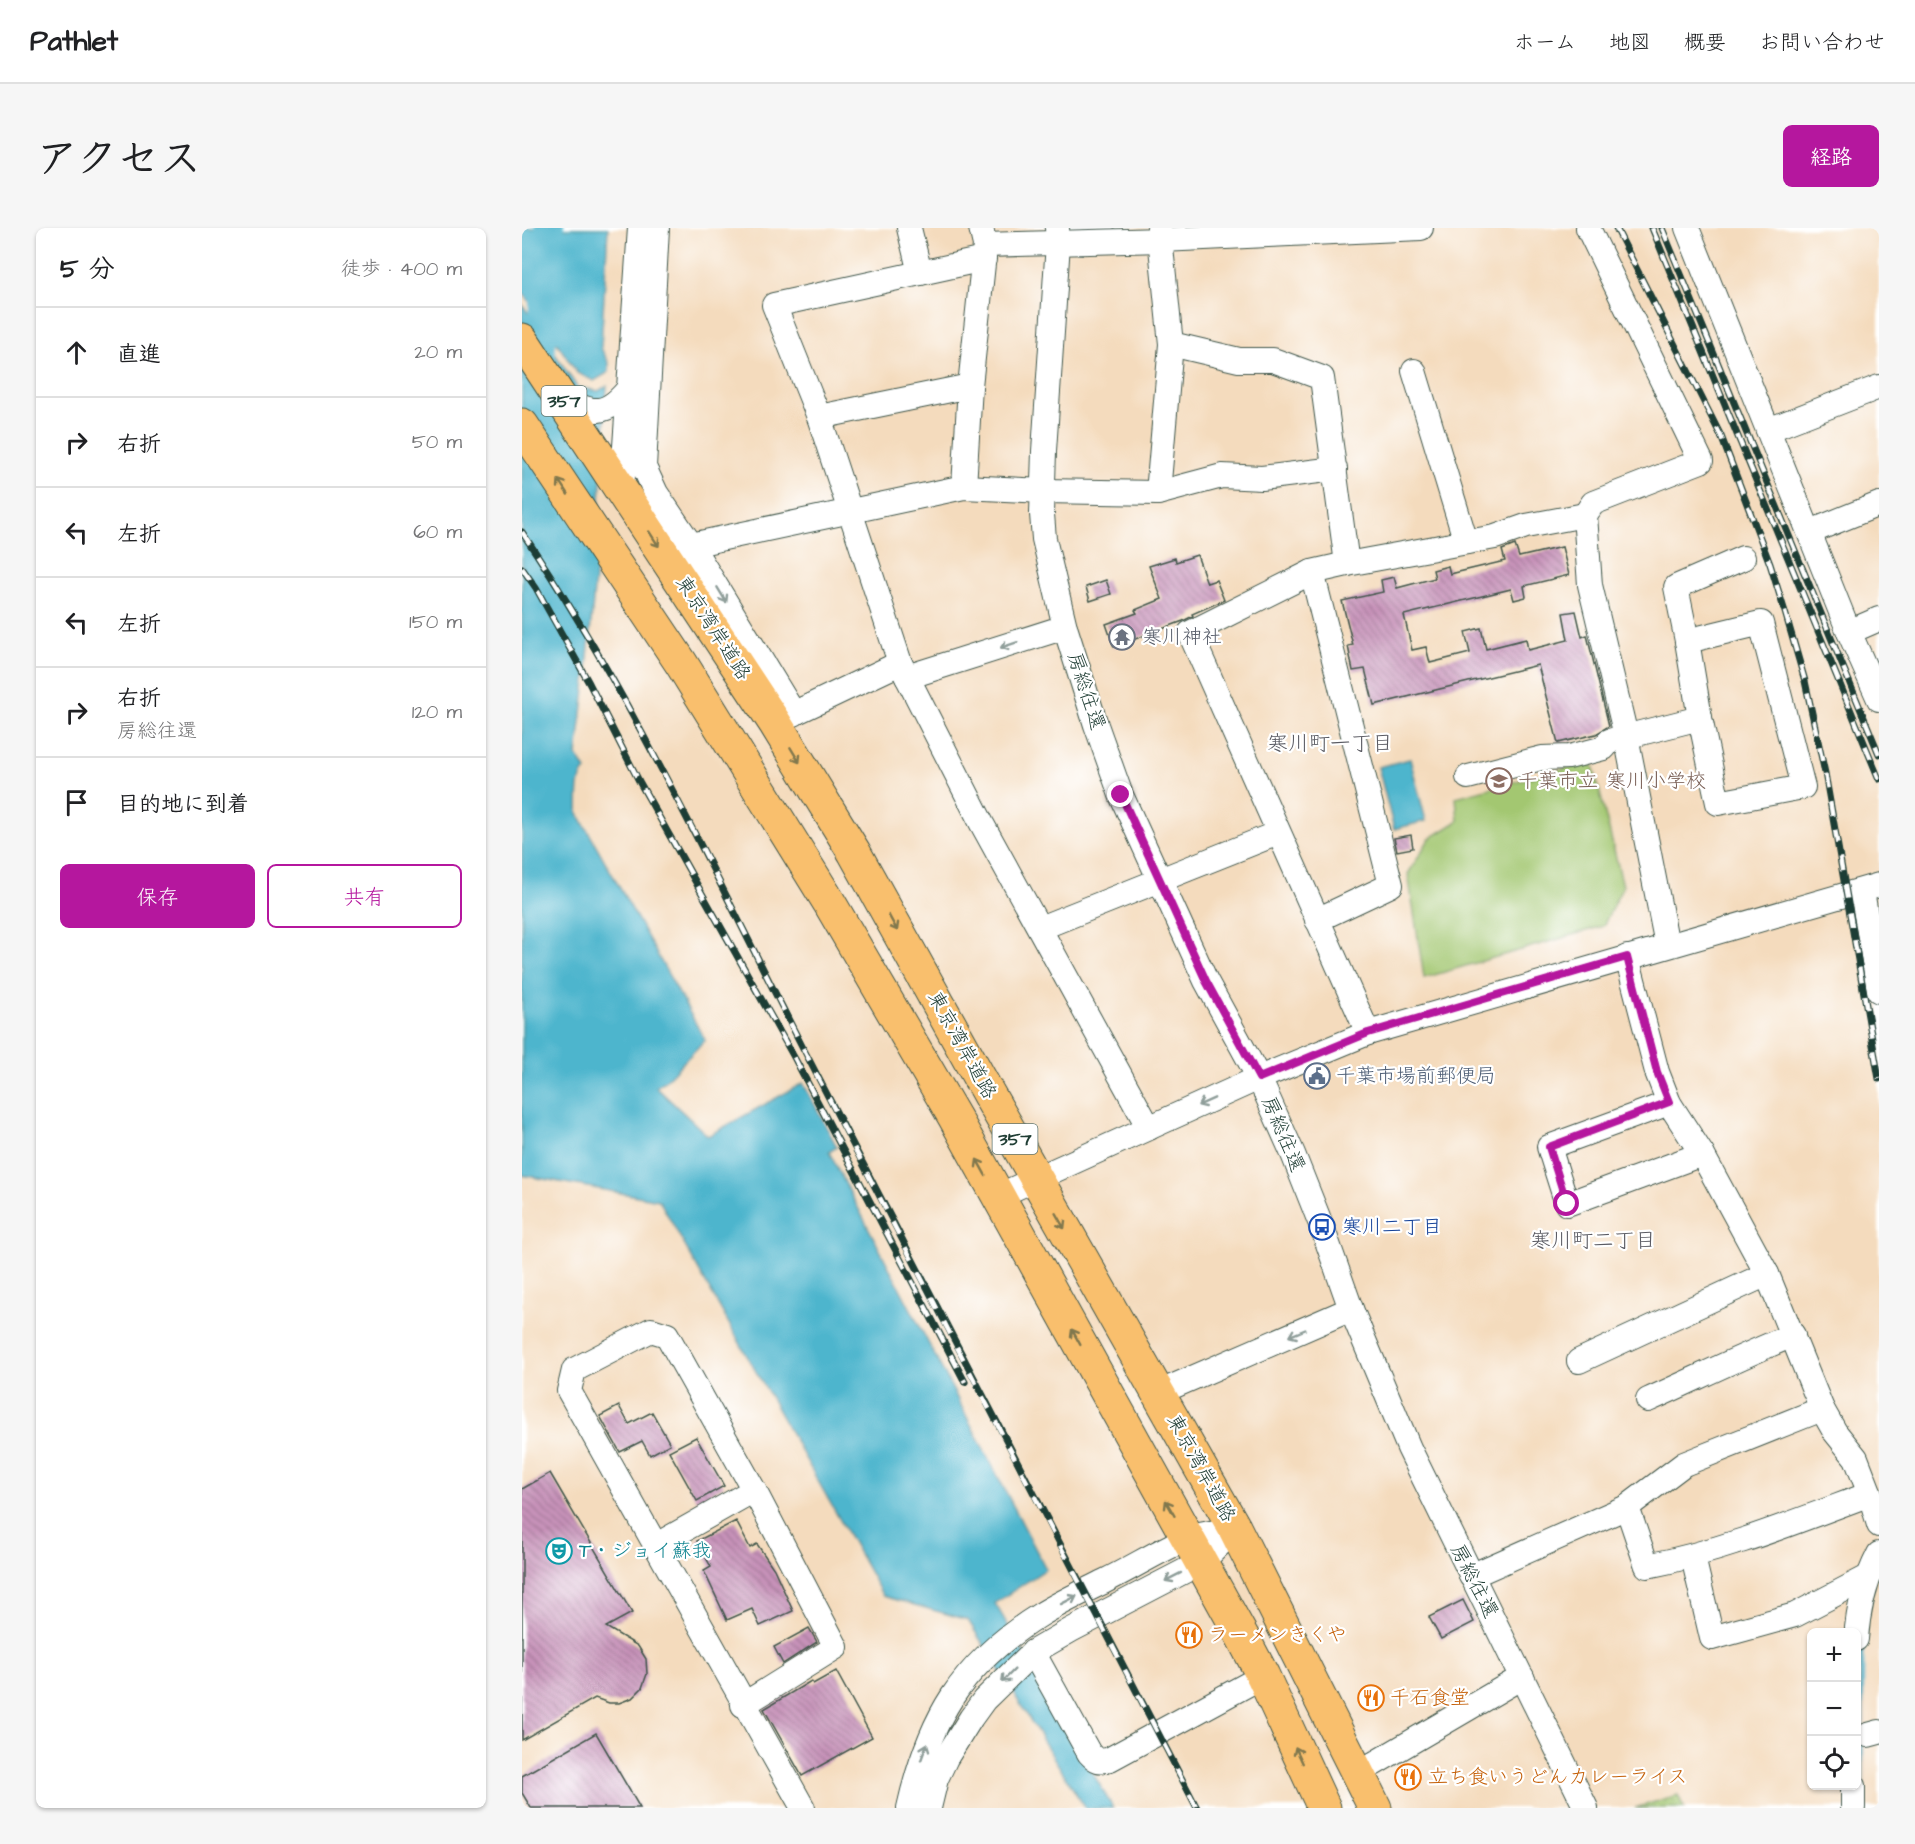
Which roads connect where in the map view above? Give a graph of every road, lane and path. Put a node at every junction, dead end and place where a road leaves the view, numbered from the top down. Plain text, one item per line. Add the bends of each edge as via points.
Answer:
1 (640, 228) edge
2 (657, 228) edge
3 (909, 228) edge
4 (1421, 228) edge
5 (1588, 228) edge
6 (1687, 228) edge
7 (1374, 229) edge
8 (1161, 234) edge
9 (1057, 236) edge
10 (983, 244) edge
11 (920, 273) junction
12 (522, 340) edge
13 (1171, 344) junction
14 (1414, 372) dead end
15 (970, 386) junction
16 (630, 387) junction
17 (1879, 387) edge
18 (561, 397) junction
19 (819, 417) junction
20 (522, 425) edge
21 (1768, 430) junction
22 (1335, 469) junction
23 (613, 477) junction
24 (964, 487) junction
25 (1043, 491) junction
26 (1158, 493) junction
27 (1879, 504) edge
28 (849, 511) junction
29 (1585, 515) junction
30 (1810, 532) junction
31 (1466, 542) junction
32 (691, 545) junction
33 (1743, 558) dead end
34 (1347, 564) junction
35 (1312, 573) junction
36 (1879, 619) edge
37 (1065, 627) junction
38 (1849, 632) junction
39 (1687, 641) junction
40 (903, 670) junction
41 (1879, 699) edge
42 (784, 718) junction
43 (1700, 718) junction
44 (1626, 736) junction
45 (1468, 777) dead end
46 (1278, 833) junction
47 (1160, 879) junction
48 (1871, 888) edge
49 (1317, 920) junction
50 (1040, 928) junction
51 (1667, 945) junction
52 (1627, 957) junction
53 (1879, 990) edge
54 (1368, 1033) junction
55 (1259, 1078) junction
56 (1669, 1102) junction
57 (955, 1118) junction
58 (1149, 1128) junction
59 (1702, 1154) junction
60 (1036, 1179) junction
61 (998, 1196) junction
62 (1767, 1274) junction
63 (1351, 1309) junction
64 (1793, 1335) junction
65 (1579, 1361) dead end
66 (1158, 1393) junction
67 (1648, 1400) dead end
68 (1822, 1409) junction
69 (754, 1490) junction
70 (1870, 1494) junction
71 (1627, 1507) junction
72 (1879, 1525) edge
73 (1235, 1529) junction
74 (656, 1545) junction
75 (1195, 1550) junction
76 (1879, 1554) edge
77 (1693, 1557) junction
78 (1471, 1576) junction
79 (1868, 1577) junction
80 (1857, 1628) edge
81 (1033, 1652) junction
82 (1263, 1676) junction
83 (1522, 1677) junction
84 (743, 1705) junction
85 (1358, 1773) junction
86 (1853, 1790) edge
87 (803, 1808) edge
88 (909, 1808) edge
89 (929, 1808) edge
90 (1324, 1808) edge
91 (1375, 1808) edge
92 (1586, 1808) edge
93 (1853, 1808) edge

1 - 16 street
2 - 32 street via 644,467 656,493
3 - 11 street
4 - 7 street
5 - 29 street via 1701,461 1593,503
6 - 21 street
7 - 8 street
8 - 9 street
8 - 13 street
9 - 10 street
9 - 25 street, 房総往還
10 - 11 street
10 - 15 street
11 - 19 street via 774,305
12 - 18 highway, 東京湾岸道路 / 357
13 - 22 street via 1239,360 1273,360 1322,378
13 - 26 street
14 - 31 street
15 - 19 street
15 - 24 street
16 - 18 street via 620,400 599,411 581,408
16 - 23 street
17 - 21 street
18 - 23 highway, 東京湾岸道路 / 357
19 - 28 street
57 -> 20 highway, 357 via 681,663
21 - 30 street
22 - 26 street via 1262,478 1222,476
22 - 34 street
23 -> 42 highway, 東京湾岸道路 / 357
23 - 57 highway via 620,528 626,542 691,637 897,985
24 - 25 street
24 - 28 street
25 - 26 street
25 - 37 street, 房総往還 via 1044,539
27 - 30 street
28 - 32 street
28 - 40 street
29 - 31 street
29 - 44 street via 1590,585
30 - 38 street
31 - 34 street
32 -> 42 street
33 - 39 street via 1676,586
34 - 35 street
35 - 46 street via 1190,633
35 - 49 street via 1391,885
36 - 38 street
37 -> 40 street
37 - 47 street, 房総往還 via 1121,795
38 - 41 street
39 - 43 street
39 - 43 street via 1761,623 1803,787 1718,803
40 - 42 street
40 - 50 street
42 -> 60 highway, 東京湾岸道路 / 357
43 - 44 street
44 - 45 street via 1609,741 1605,748 1569,757 1542,758
44 - 51 street
46 - 47 street
46 - 49 street
47 - 50 street
47 - 55 street, 房総往還 via 1206,981
48 - 51 street
48 - 53 street
49 - 54 street
50 - 58 street
51 - 52 street
52 - 54 street
52 - 56 street via 1657,1072
54 - 55 street
55 -> 58 street
55 - 63 street, 房総往還 via 1322,1227
56 - 59 street
56 - 59 street via 1549,1147 1567,1204
61 -> 57 highway, 357
58 - 60 street
59 - 62 street
60 - 61 street
60 -> 66 highway, 東京湾岸道路 / 357
75 -> 61 highway, 357
62 - 64 street
62 - 65 street
63 -> 66 street
63 - 78 street, 房総往還 via 1409,1448
64 - 67 street
64 - 68 street
66 - 73 highway, 東京湾岸道路 / 357
68 - 70 street via 1856,1458
68 - 71 street via 1684,1464
69 - 74 street
69 - 74 street via 667,1335 651,1330 574,1370 568,1391
69 - 84 street via 836,1647
70 - 72 street
70 - 77 street
71 - 77 street via 1647,1566
71 - 78 street
73 - 75 street
73 - 85 highway, 東京湾岸道路 / 357
74 - 84 street
75 -> 81 street
75 - 82 highway, 357
88 -> 75 street via 937,1721 955,1690 983,1659 1042,1613
76 - 79 street
77 - 79 street via 1713,1638 1795,1615
78 - 83 street, 房総往還
79 - 80 street
81 - 82 street via 1089,1753 1102,1762
81 -> 89 street via 984,1701 946,1758
90 -> 82 highway, 357
83 - 85 street
83 - 92 street, 房総往還
84 - 87 street
85 - 91 highway, 東京湾岸道路 / 357
86 - 93 street

